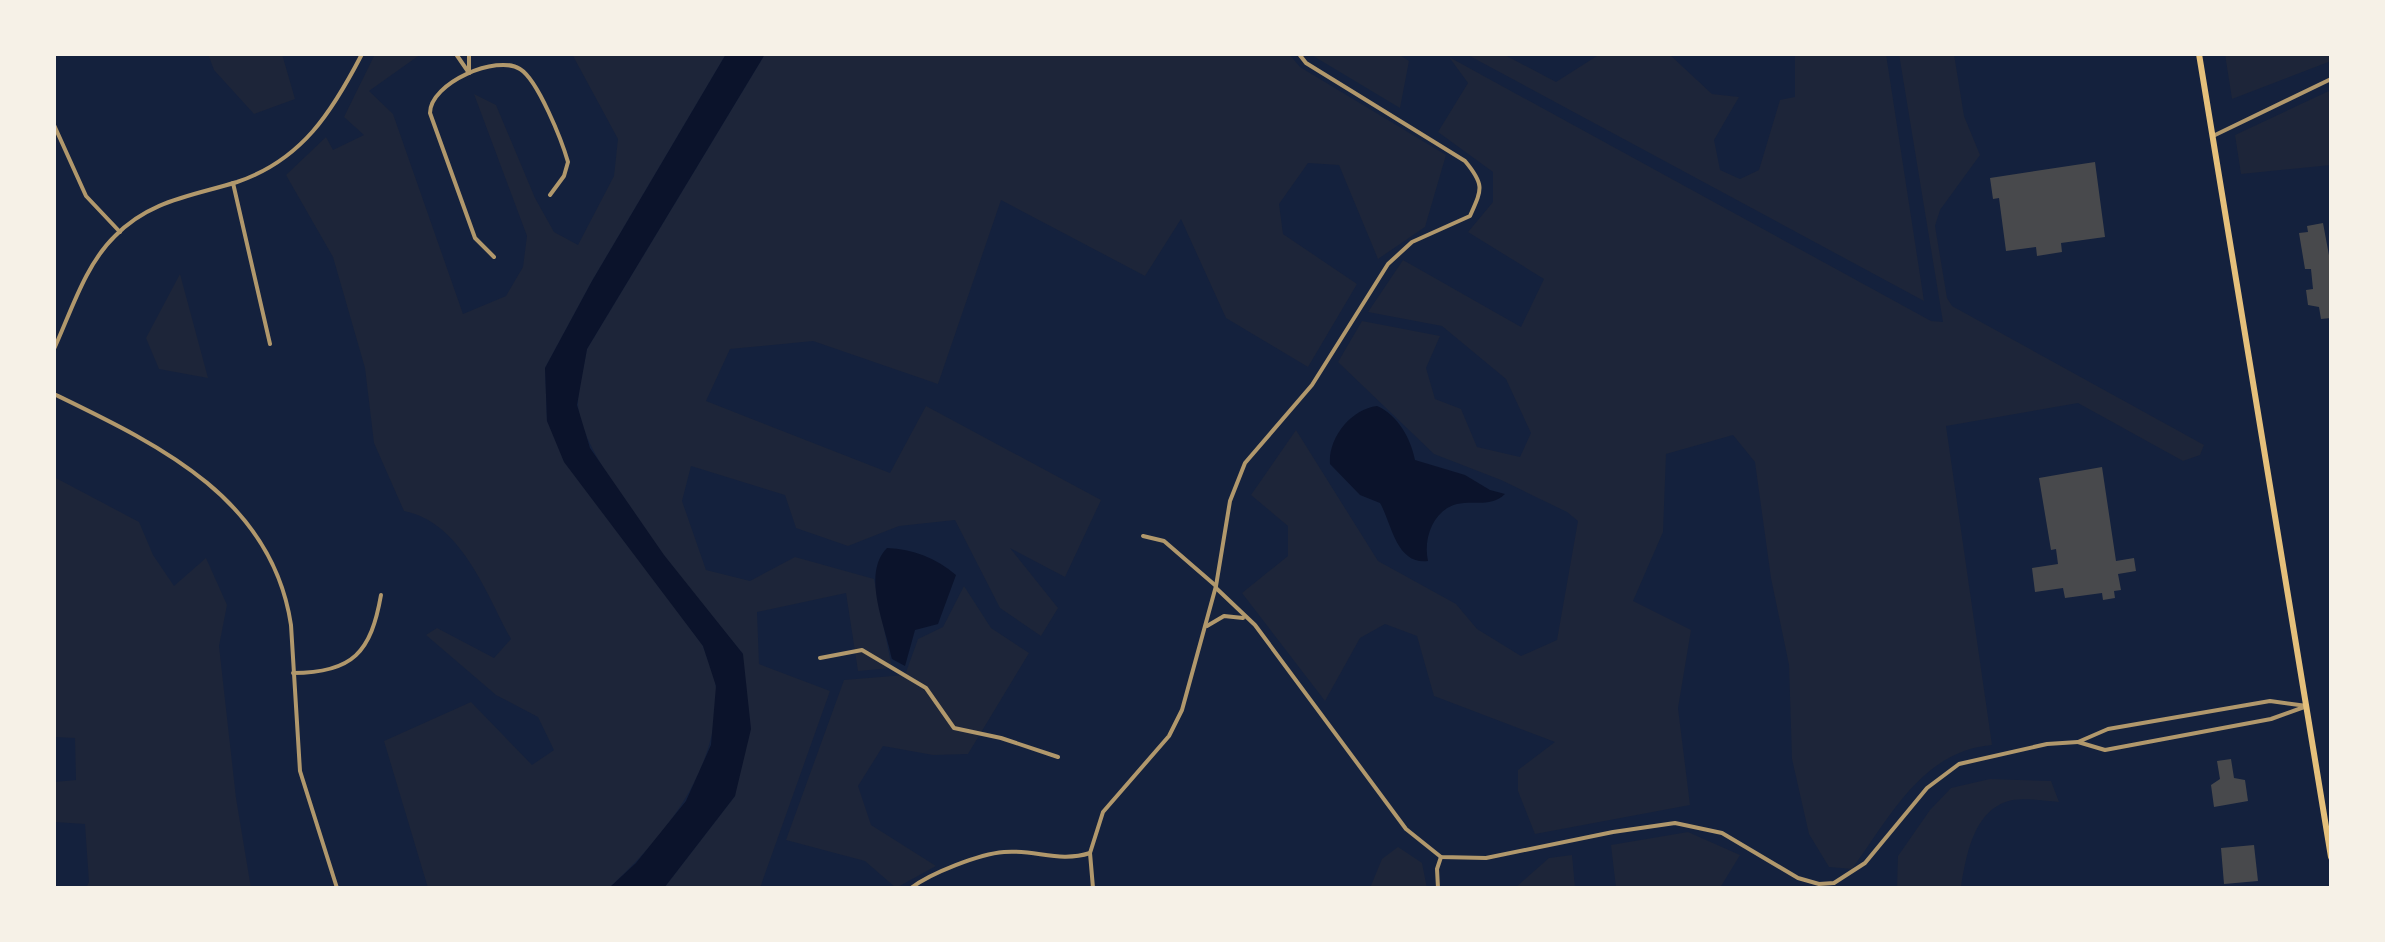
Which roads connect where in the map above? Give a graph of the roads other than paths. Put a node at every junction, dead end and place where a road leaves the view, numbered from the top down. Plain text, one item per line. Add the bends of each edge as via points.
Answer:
1 (362, 54) edge
2 (456, 54) edge
3 (469, 54) edge
4 (1299, 54) edge
5 (2199, 54) edge
6 (469, 73) junction
7 (2331, 79) edge
8 (54, 125) edge
9 (2213, 136) junction
10 (233, 183) junction
11 (550, 195) dead end
12 (120, 232) junction
13 (494, 257) dead end
14 (270, 344) dead end
15 (54, 349) edge
16 (54, 394) edge
17 (1143, 536) dead end
18 (1216, 587) junction
19 (381, 595) dead end
20 (1246, 619) junction
21 (1205, 627) junction
22 (820, 658) dead end
23 (293, 673) junction
24 (2307, 706) junction
25 (2078, 742) junction
26 (1058, 757) dead end
27 (1090, 853) junction
28 (1441, 857) junction
29 (2331, 857) edge
30 (337, 888) edge
31 (911, 888) edge
32 (1093, 888) edge
33 (1438, 888) edge

1 - 10 street via 316,132 283,159
2 - 6 street
3 - 6 street
4 - 18 street via 1465,161 1479,177 1481,192 1470,216 1412,242 1388,264 1312,385 1245,463 1230,501
5 - 9 main road
6 - 11 street via 507,64 529,76 568,162
6 - 13 street via 439,93 430,113 475,238
7 - 9 street
8 - 12 street via 86,196
9 - 24 main road
10 - 12 street via 157,205
10 - 14 street
12 - 15 street via 97,259
16 - 23 street via 188,468 246,518 268,552 288,603
17 - 18 street via 1164,541
18 - 20 street
18 - 21 street
19 - 23 street via 372,634 349,663 328,671
20 - 21 street via 1224,616
20 - 28 street via 1406,829
21 - 27 street via 1187,696 1169,736 1103,812
22 - 26 street via 862,650 926,688 954,728
23 - 30 street via 302,780
24 - 25 street via 2270,701 2108,729
24 - 25 street via 2271,719 2105,750
24 - 29 main road
25 - 28 street via 1959,764 1927,788 1865,863 1834,883 1798,878 1722,833 1675,823 1486,858
27 - 31 street via 1070,860 1004,852 927,877
27 - 32 street
28 - 33 street

